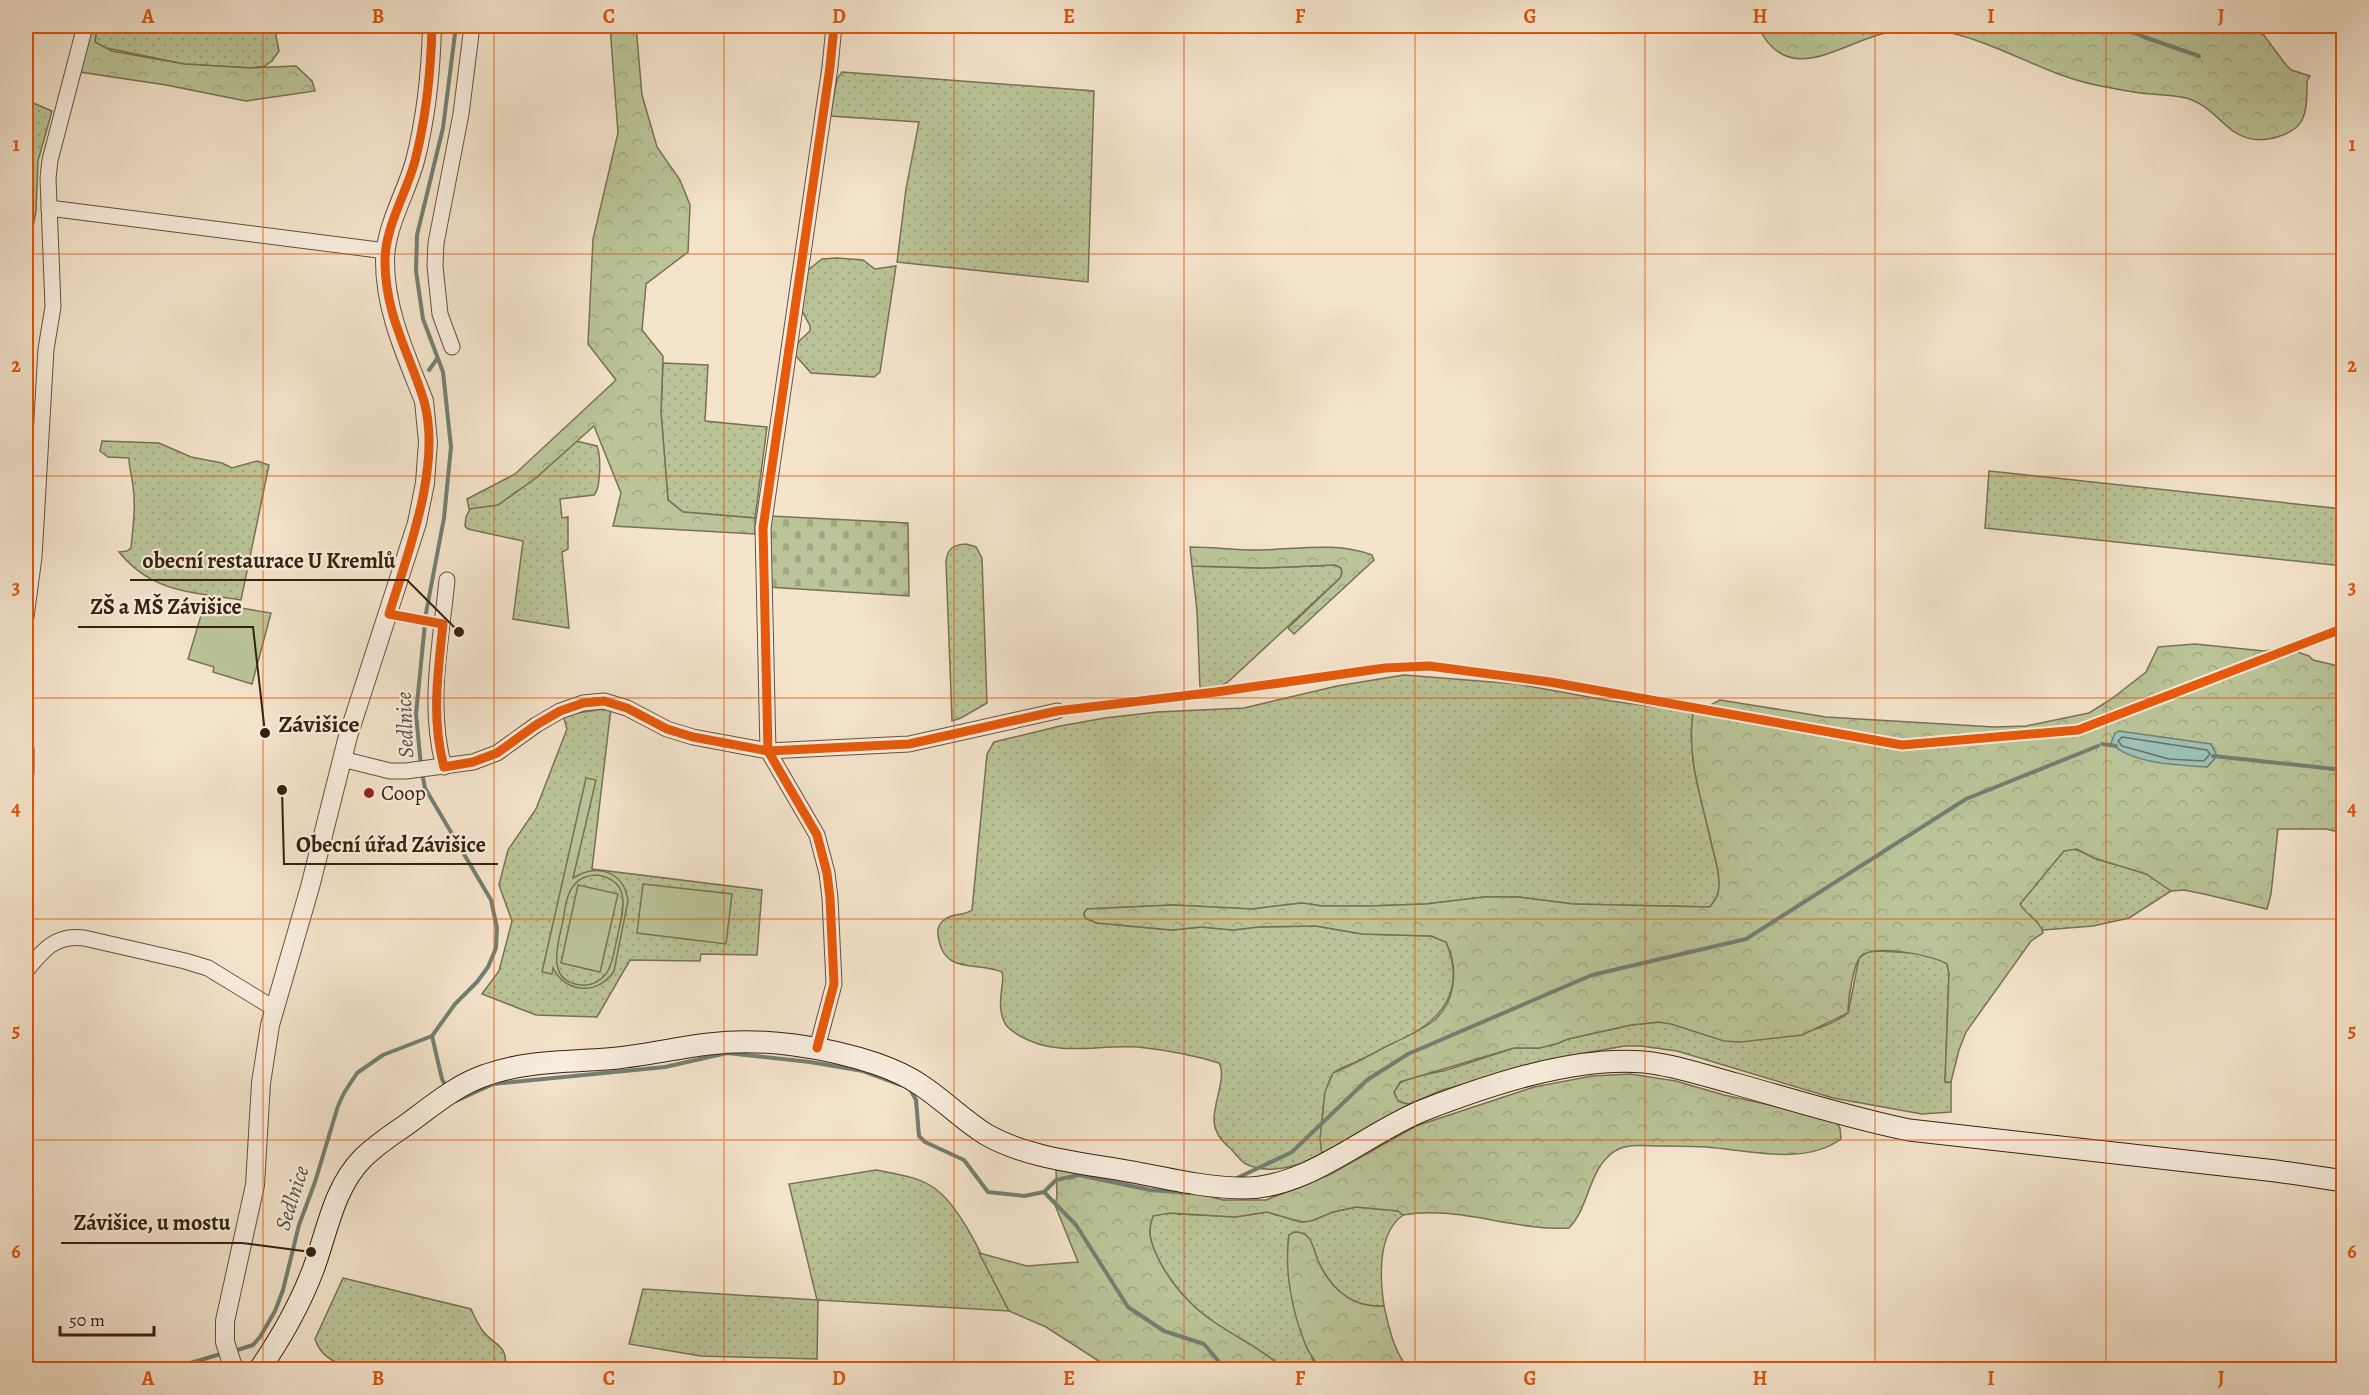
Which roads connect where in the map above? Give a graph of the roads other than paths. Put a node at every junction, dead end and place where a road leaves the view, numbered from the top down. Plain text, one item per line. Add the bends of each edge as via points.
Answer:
1 (85, 26) edge
2 (432, 26) edge
3 (472, 26) edge
4 (834, 26) edge
5 (49, 208) junction
6 (386, 251) junction
7 (452, 347) dead end
8 (447, 580) dead end
9 (26, 617) edge
10 (1057, 711) dead end
11 (26, 749) edge
12 (768, 751) junction
13 (342, 759) junction
14 (439, 768) junction
15 (26, 773) edge
16 (26, 971) edge
17 (275, 1009) junction
18 (817, 1048) junction
19 (2343, 1181) edge
20 (234, 1370) edge
21 (259, 1370) edge

1 - 5 street via 53,142
2 - 6 street via 419,144
3 - 7 street via 461,114 436,243 440,314
4 - 12 street via 763,528
5 - 6 street
5 - 9 street via 53,307 46,349 34,557
6 - 13 street via 390,306 427,416 425,483 417,523
8 - 14 street via 435,697
10 - 12 street via 909,744
11 - 15 street
12 - 14 street via 693,737 604,701 560,711 497,753
12 - 18 street via 817,835 827,873 834,984
13 - 14 street via 390,771
13 - 17 street
16 - 17 street via 57,940 71,936 208,968
17 - 20 street via 261,1083 255,1185 226,1313 225,1342
18 - 19 main road via 907,1077 973,1125 1017,1148 1221,1187 1262,1187 1312,1170 1394,1124 1504,1084 1564,1068 1617,1062 1683,1069 1909,1130
18 - 21 main road via 733,1041 636,1056 547,1062 496,1071 450,1093 376,1147 354,1168 338,1196 296,1311

